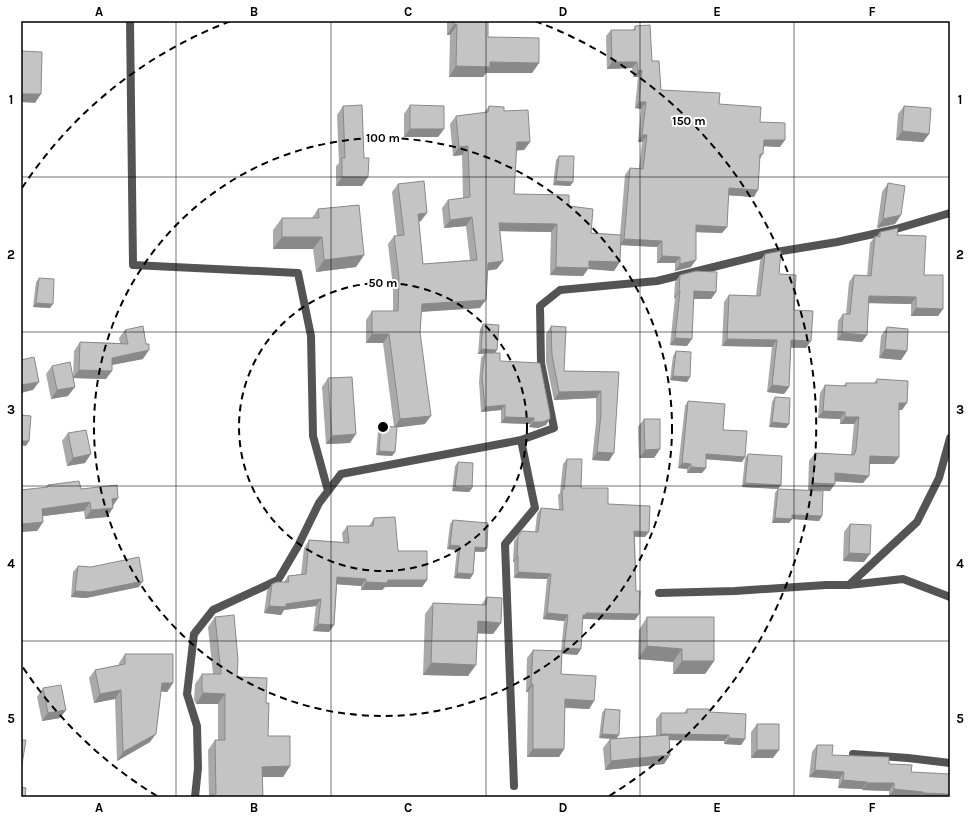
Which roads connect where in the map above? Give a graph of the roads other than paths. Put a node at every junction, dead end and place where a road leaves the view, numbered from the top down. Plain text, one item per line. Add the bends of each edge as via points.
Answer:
1 (130, 21) edge
2 (950, 213) edge
3 (950, 438) edge
4 (521, 440) junction
5 (328, 491) junction
6 (849, 585) junction
7 (659, 593) dead end
8 (950, 597) edge
9 (853, 754) edge
10 (950, 763) edge
11 (514, 786) dead end
12 (195, 797) edge

1 - 5 street via 133,265 298,273 311,336 313,436
2 - 4 street via 896,229 770,253 657,281 560,290 540,306 541,363 554,428
3 - 6 street via 939,478 917,522
4 - 5 street via 341,474
4 - 11 street via 535,508 505,544
5 - 12 street via 278,580 213,610 194,634 187,694 197,726 198,768
6 - 7 street
6 - 8 street via 903,579
9 - 10 street

